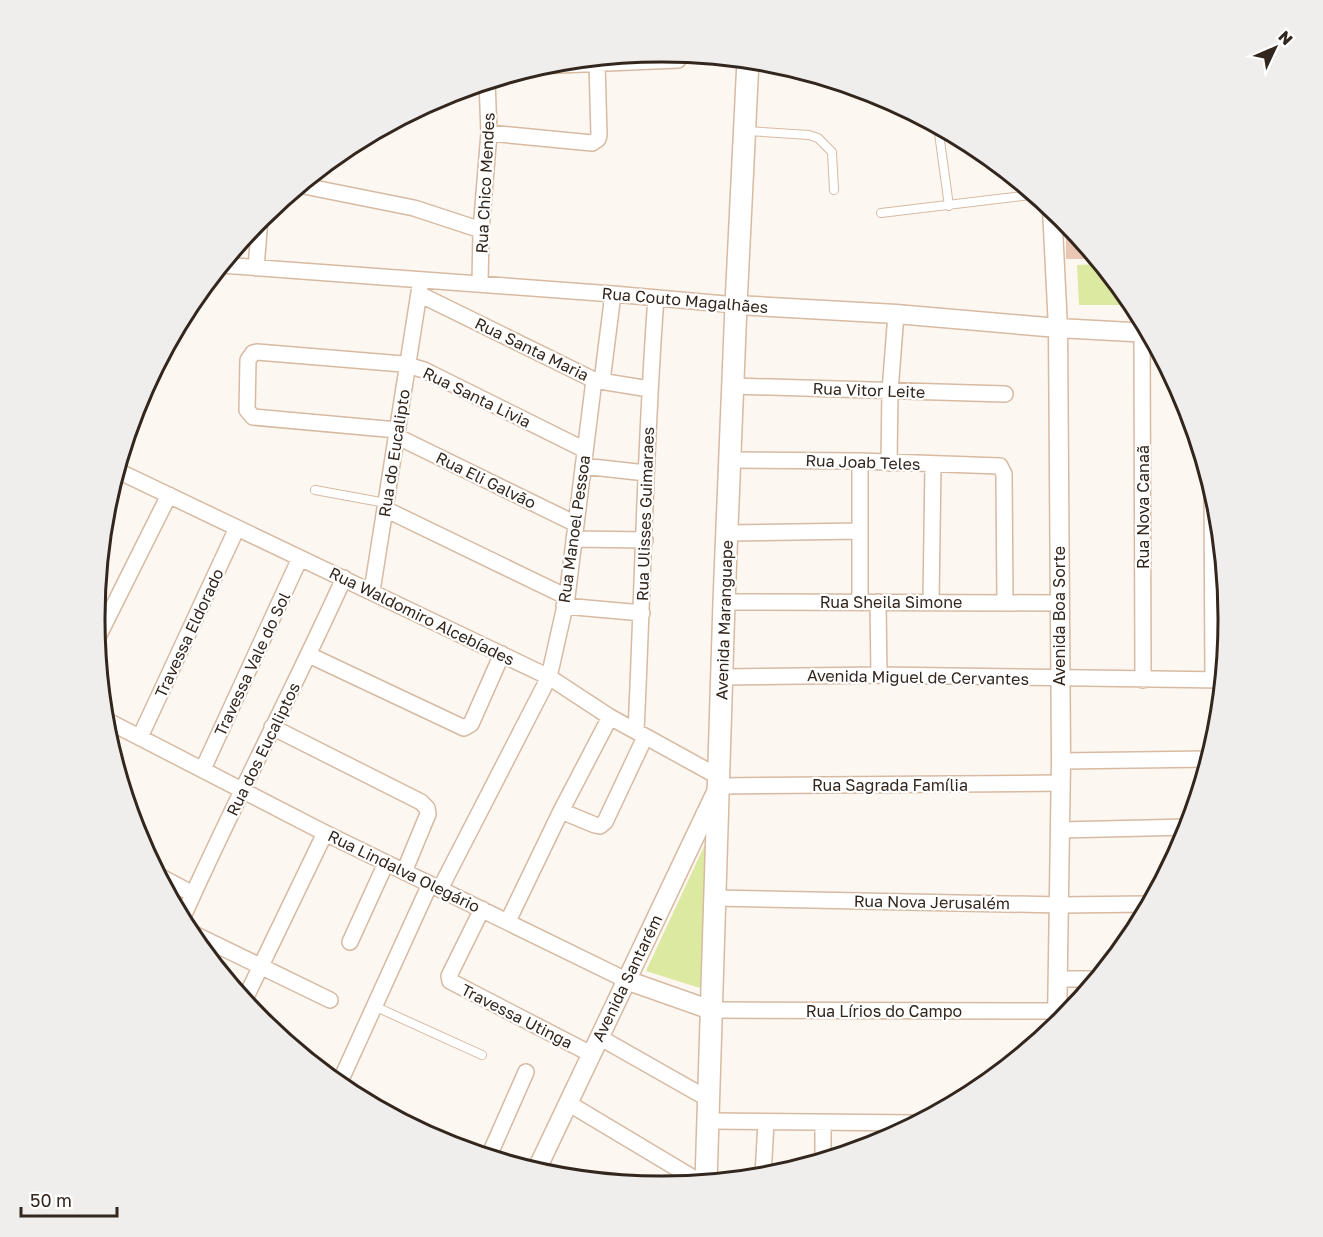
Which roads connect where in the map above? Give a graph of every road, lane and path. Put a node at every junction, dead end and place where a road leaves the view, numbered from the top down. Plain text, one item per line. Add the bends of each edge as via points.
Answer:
1 (597, 65) edge
2 (748, 68) edge
3 (487, 89) edge
4 (745, 131) junction
5 (489, 133) junction
6 (939, 136) edge
7 (310, 187) edge
8 (834, 190) dead end
9 (1024, 196) edge
10 (949, 206) junction
11 (881, 213) dead end
12 (1053, 223) edge
13 (480, 230) junction
14 (259, 235) edge
15 (231, 266) edge
16 (256, 268) junction
17 (480, 284) junction
18 (420, 287) junction
19 (613, 294) junction
20 (656, 298) junction
21 (736, 305) junction
22 (896, 314) junction
23 (1058, 328) junction
24 (1139, 333) edge
25 (1146, 344) edge
26 (408, 365) junction
27 (598, 380) junction
28 (733, 386) junction
29 (649, 389) junction
30 (890, 391) junction
31 (1005, 394) dead end
32 (252, 417) joint
33 (397, 433) junction
34 (585, 450) junction
35 (730, 460) junction
36 (860, 461) junction
37 (889, 463) junction
38 (933, 464) junction
39 (583, 466) junction
40 (123, 473) edge
41 (646, 473) junction
42 (315, 490) dead end
43 (169, 495) junction
44 (385, 506) junction
45 (237, 528) junction
46 (576, 531) junction
47 (860, 531) junction
48 (728, 533) junction
49 (645, 540) junction
50 (1214, 545) edge
51 (300, 558) junction
52 (344, 578) junction
53 (372, 591) junction
54 (565, 601) junction
55 (931, 601) junction
56 (724, 602) junction
57 (860, 602) junction
58 (878, 602) junction
59 (1005, 603) junction
60 (1058, 603) junction
61 (642, 614) junction
62 (104, 624) edge
63 (1217, 651) edge
64 (502, 654) junction
65 (309, 655) junction
66 (879, 675) junction
67 (549, 677) junction
68 (722, 677) junction
69 (1059, 678) junction
70 (1143, 680) junction
71 (1215, 680) edge
72 (610, 717) junction
73 (115, 724) edge
74 (272, 727) junction
75 (641, 734) junction
76 (140, 737) junction
77 (1201, 759) edge
78 (1061, 761) junction
79 (203, 770) junction
80 (719, 781) junction
81 (1061, 783) junction
82 (242, 791) junction
83 (561, 811) junction
84 (1178, 827) edge
85 (1061, 830) junction
86 (325, 833) junction
87 (386, 863) junction
88 (404, 872) junction
89 (171, 883) edge
90 (435, 886) junction
91 (193, 894) junction
92 (715, 898) junction
93 (1140, 904) edge
94 (1060, 905) junction
95 (186, 909) edge
96 (482, 909) junction
97 (508, 921) junction
98 (206, 939) edge
99 (350, 942) dead end
100 (260, 966) junction
101 (1059, 979) junction
102 (1086, 979) edge
103 (626, 980) junction
104 (248, 991) edge
105 (330, 1000) dead end
106 (374, 1006) junction
107 (1057, 1009) edge
108 (711, 1010) junction
109 (1049, 1018) edge
110 (595, 1045) junction
111 (482, 1055) dead end
112 (526, 1072) dead end
113 (343, 1075) edge
114 (568, 1103) junction
115 (709, 1110) junction
116 (766, 1122) junction
117 (823, 1122) junction
118 (886, 1128) edge
119 (492, 1149) edge
120 (823, 1152) edge
121 (540, 1162) edge
122 (764, 1166) edge
123 (706, 1173) edge
124 (688, 1175) edge

1 - 5 street via 600,135 596,141
2 - 4 main road, Avenida Maranguape
3 - 5 street, Rua Chico Mendes
4 - 8 lane via 818,138 832,152
4 - 21 main road, Avenida Maranguape
5 - 13 street, Rua Chico Mendes
6 - 10 lane
7 - 13 street via 414,208
9 - 10 lane
10 - 11 lane
12 - 23 street, Avenida Boa Sorte
13 - 17 street, Rua Chico Mendes
14 - 16 street
15 - 16 street, Rua Couto Magalhães
16 - 18 street, Rua Couto Magalhães
17 - 18 street, Rua Couto Magalhães
17 - 19 street, Rua Couto Magalhães
18 - 26 street, Rua do Eucalipto
18 - 27 street, Rua Santa Maria
19 - 20 street, Rua Couto Magalhães
19 - 27 street, Rua Manoel Pessoa
20 - 21 street, Rua Couto Magalhães
20 - 29 street, Rua Ulisses Guimaraes
21 - 22 street, Rua Couto Magalhães
21 - 28 main road, Avenida Maranguape
22 - 23 street, Rua Couto Magalhães
22 - 30 street
23 - 24 street, Rua Couto Magalhães
23 - 60 street, Avenida Boa Sorte
25 - 70 street, Rua Nova Canaã
26 - 32 street, Rua Santa Livia via 253,353 248,360 247,410
26 - 33 street, Rua do Eucalipto
26 - 34 street, Rua Santa Livia via 438,376
27 - 29 street, Rua Santa Maria
27 - 34 street, Rua Manoel Pessoa
28 - 30 street, Rua Vitor Leite
28 - 35 main road, Avenida Maranguape
29 - 41 street, Rua Ulisses Guimaraes
30 - 31 street, Rua Vitor Leite
30 - 37 street
32 - 33 street, Rua Eli Galvão
33 - 44 street, Rua do Eucalipto
33 - 46 street, Rua Eli Galvão
34 - 39 street, Rua Manoel Pessoa
35 - 36 street, Rua Joab Teles
35 - 48 main road, Avenida Maranguape
36 - 37 street, Rua Joab Teles
36 - 47 street
37 - 38 street, Rua Joab Teles
38 - 55 street
38 - 59 street, Rua Joab Teles via 997,465 1003,469
39 - 41 street
39 - 46 street, Rua Manoel Pessoa
40 - 43 street, Rua Waldomiro Alcebíades
41 - 49 street, Rua Ulisses Guimaraes
42 - 44 lane
43 - 45 street, Rua Waldomiro Alcebíades
43 - 62 street
44 - 53 street, Rua do Eucalipto
44 - 54 street
45 - 51 street, Rua Waldomiro Alcebíades
45 - 76 street, Travessa Eldorado
46 - 49 street, Rua Eli Galvão
46 - 54 street, Rua Manoel Pessoa
47 - 48 street
47 - 57 street
48 - 56 main road, Avenida Maranguape
49 - 61 street, Rua Ulisses Guimaraes
50 - 63 street
51 - 52 street, Rua Waldomiro Alcebíades
51 - 79 street, Travessa Vale do Sol
52 - 53 street, Rua Waldomiro Alcebíades
52 - 65 street, Rua dos Eucaliptos
53 - 64 street, Rua Waldomiro Alcebíades
54 - 61 street
54 - 67 street, Rua Manoel Pessoa
55 - 58 street, Rua Sheila Simone
55 - 59 street, Rua Sheila Simone
56 - 57 street, Rua Sheila Simone
56 - 68 main road, Avenida Maranguape
57 - 58 street, Rua Sheila Simone
58 - 66 street
59 - 60 street, Rua Sheila Simone
60 - 69 street, Avenida Boa Sorte
61 - 75 street, Rua Ulisses Guimaraes
64 - 65 street via 471,724 464,728
64 - 67 street, Rua Waldomiro Alcebíades
65 - 74 street, Rua dos Eucaliptos
66 - 68 street, Avenida Miguel de Cervantes
66 - 69 street, Avenida Miguel de Cervantes
67 - 72 street, Rua Waldomiro Alcebíades
67 - 90 street, Rua Manoel Pessoa
68 - 80 main road, Avenida Maranguape
69 - 70 street, Avenida Miguel de Cervantes
69 - 78 street, Avenida Boa Sorte
70 - 71 street, Avenida Miguel de Cervantes
72 - 75 street, Rua Waldomiro Alcebíades
72 - 83 street
73 - 76 street, Rua Lindalva Olegário
74 - 82 street, Rua dos Eucaliptos
74 - 88 street via 427,808
75 - 80 street, Rua Waldomiro Alcebíades
75 - 83 street via 605,822 595,825
76 - 79 street, Rua Lindalva Olegário
77 - 78 street
78 - 81 street, Avenida Boa Sorte
79 - 82 street, Rua Lindalva Olegário
80 - 81 street, Rua Sagrada Família
80 - 92 main road, Avenida Maranguape
80 - 103 street, Avenida Santarém
81 - 85 street, Avenida Boa Sorte
82 - 86 street, Rua Lindalva Olegário
82 - 91 street, Rua dos Eucaliptos
83 - 97 street
84 - 85 street
85 - 94 street, Avenida Boa Sorte
86 - 87 street, Rua Lindalva Olegário
86 - 100 street
87 - 88 street, Rua Lindalva Olegário
87 - 99 street
88 - 90 street, Rua Lindalva Olegário
89 - 91 street
90 - 96 street, Rua Lindalva Olegário
90 - 106 street, Rua Manoel Pessoa
91 - 95 street, Rua dos Eucaliptos
92 - 94 street, Rua Nova Jerusalém
92 - 108 main road, Avenida Maranguape
93 - 94 street, Rua Nova Jerusalém
94 - 101 street, Avenida Boa Sorte
96 - 97 street, Rua Lindalva Olegário
96 - 110 street, Travessa Utinga via 449,980
97 - 103 street, Rua Lindalva Olegário
98 - 100 street
100 - 104 street
100 - 105 street
101 - 102 street
101 - 107 street, Avenida Boa Sorte
103 - 108 street, Rua Lindalva Olegário
103 - 110 street, Avenida Santarém
106 - 111 lane
106 - 113 street, Rua Manoel Pessoa
108 - 109 street, Rua Lírios do Campo
108 - 115 main road, Avenida Maranguape
110 - 114 street, Avenida Santarém
110 - 115 street
112 - 119 street
114 - 121 street, Avenida Santarém
114 - 124 street
115 - 116 street
115 - 123 main road, Avenida Maranguape
116 - 117 street
116 - 122 street
117 - 118 street
117 - 120 street

